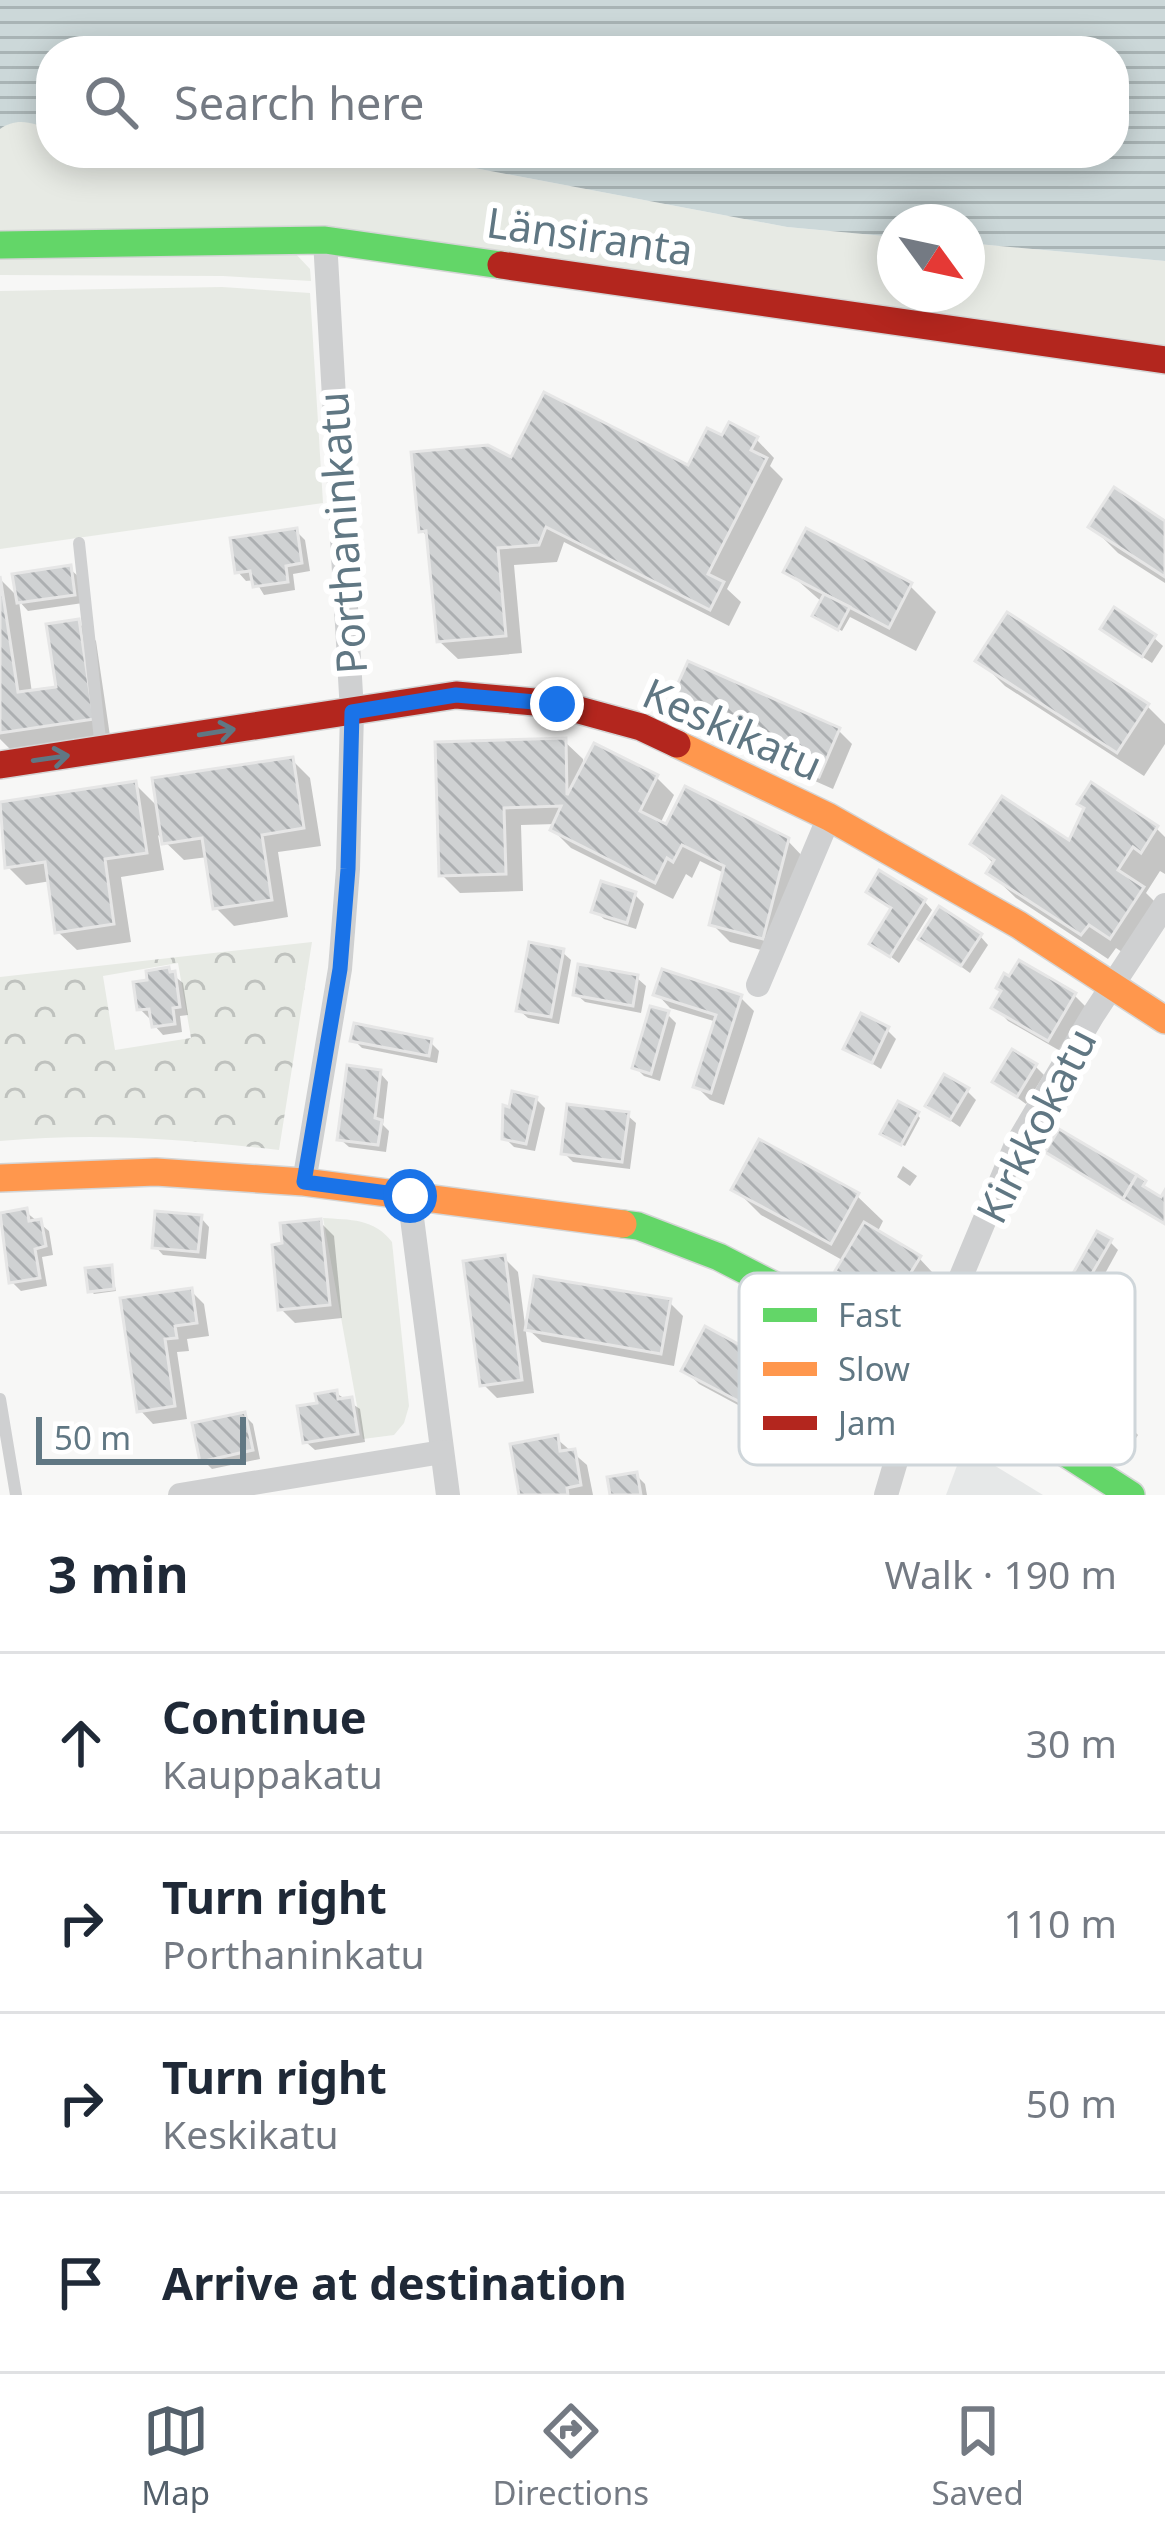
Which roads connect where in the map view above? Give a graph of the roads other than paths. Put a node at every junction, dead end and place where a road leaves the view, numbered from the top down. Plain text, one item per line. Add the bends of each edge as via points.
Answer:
1 (325, 240) junction
2 (0, 245) edge
3 (1165, 360) edge
4 (79, 543) dead end
5 (352, 712) junction
6 (101, 751) junction
7 (0, 765) edge
8 (829, 818) junction
9 (1165, 905) edge
10 (758, 985) dead end
11 (1112, 986) junction
12 (1165, 1020) edge
13 (0, 1178) edge
14 (304, 1182) junction
15 (410, 1196) junction
16 (750, 1273) edge
17 (962, 1273) edge
18 (0, 1399) edge
19 (442, 1452) junction
20 (895, 1465) edge
21 (1084, 1465) edge
22 (16, 1495) edge
23 (180, 1495) edge
24 (448, 1495) edge
25 (886, 1495) edge
26 (1131, 1495) edge

1 - 2 street, Länsiranta
1 - 3 street, Länsiranta
1 - 5 street, Porthaninkatu
4 - 6 lane
6 -> 5 street, Keskikatu
5 - 8 street, Keskikatu via 456,695 557,704 640,728
5 - 14 street, Porthaninkatu via 340,969
7 -> 6 street, Keskikatu
8 - 10 street
8 - 11 street, Keskikatu
9 - 11 street, Kirkkokatu
11 - 12 street, Keskikatu
11 - 17 street, Kirkkokatu via 1015,1147
13 - 14 street via 156,1172
14 - 15 street
15 - 16 street via 638,1226
15 - 19 street
18 - 22 lane
19 - 23 street
19 - 24 street
20 - 25 street, Kirkkokatu
21 - 26 street

